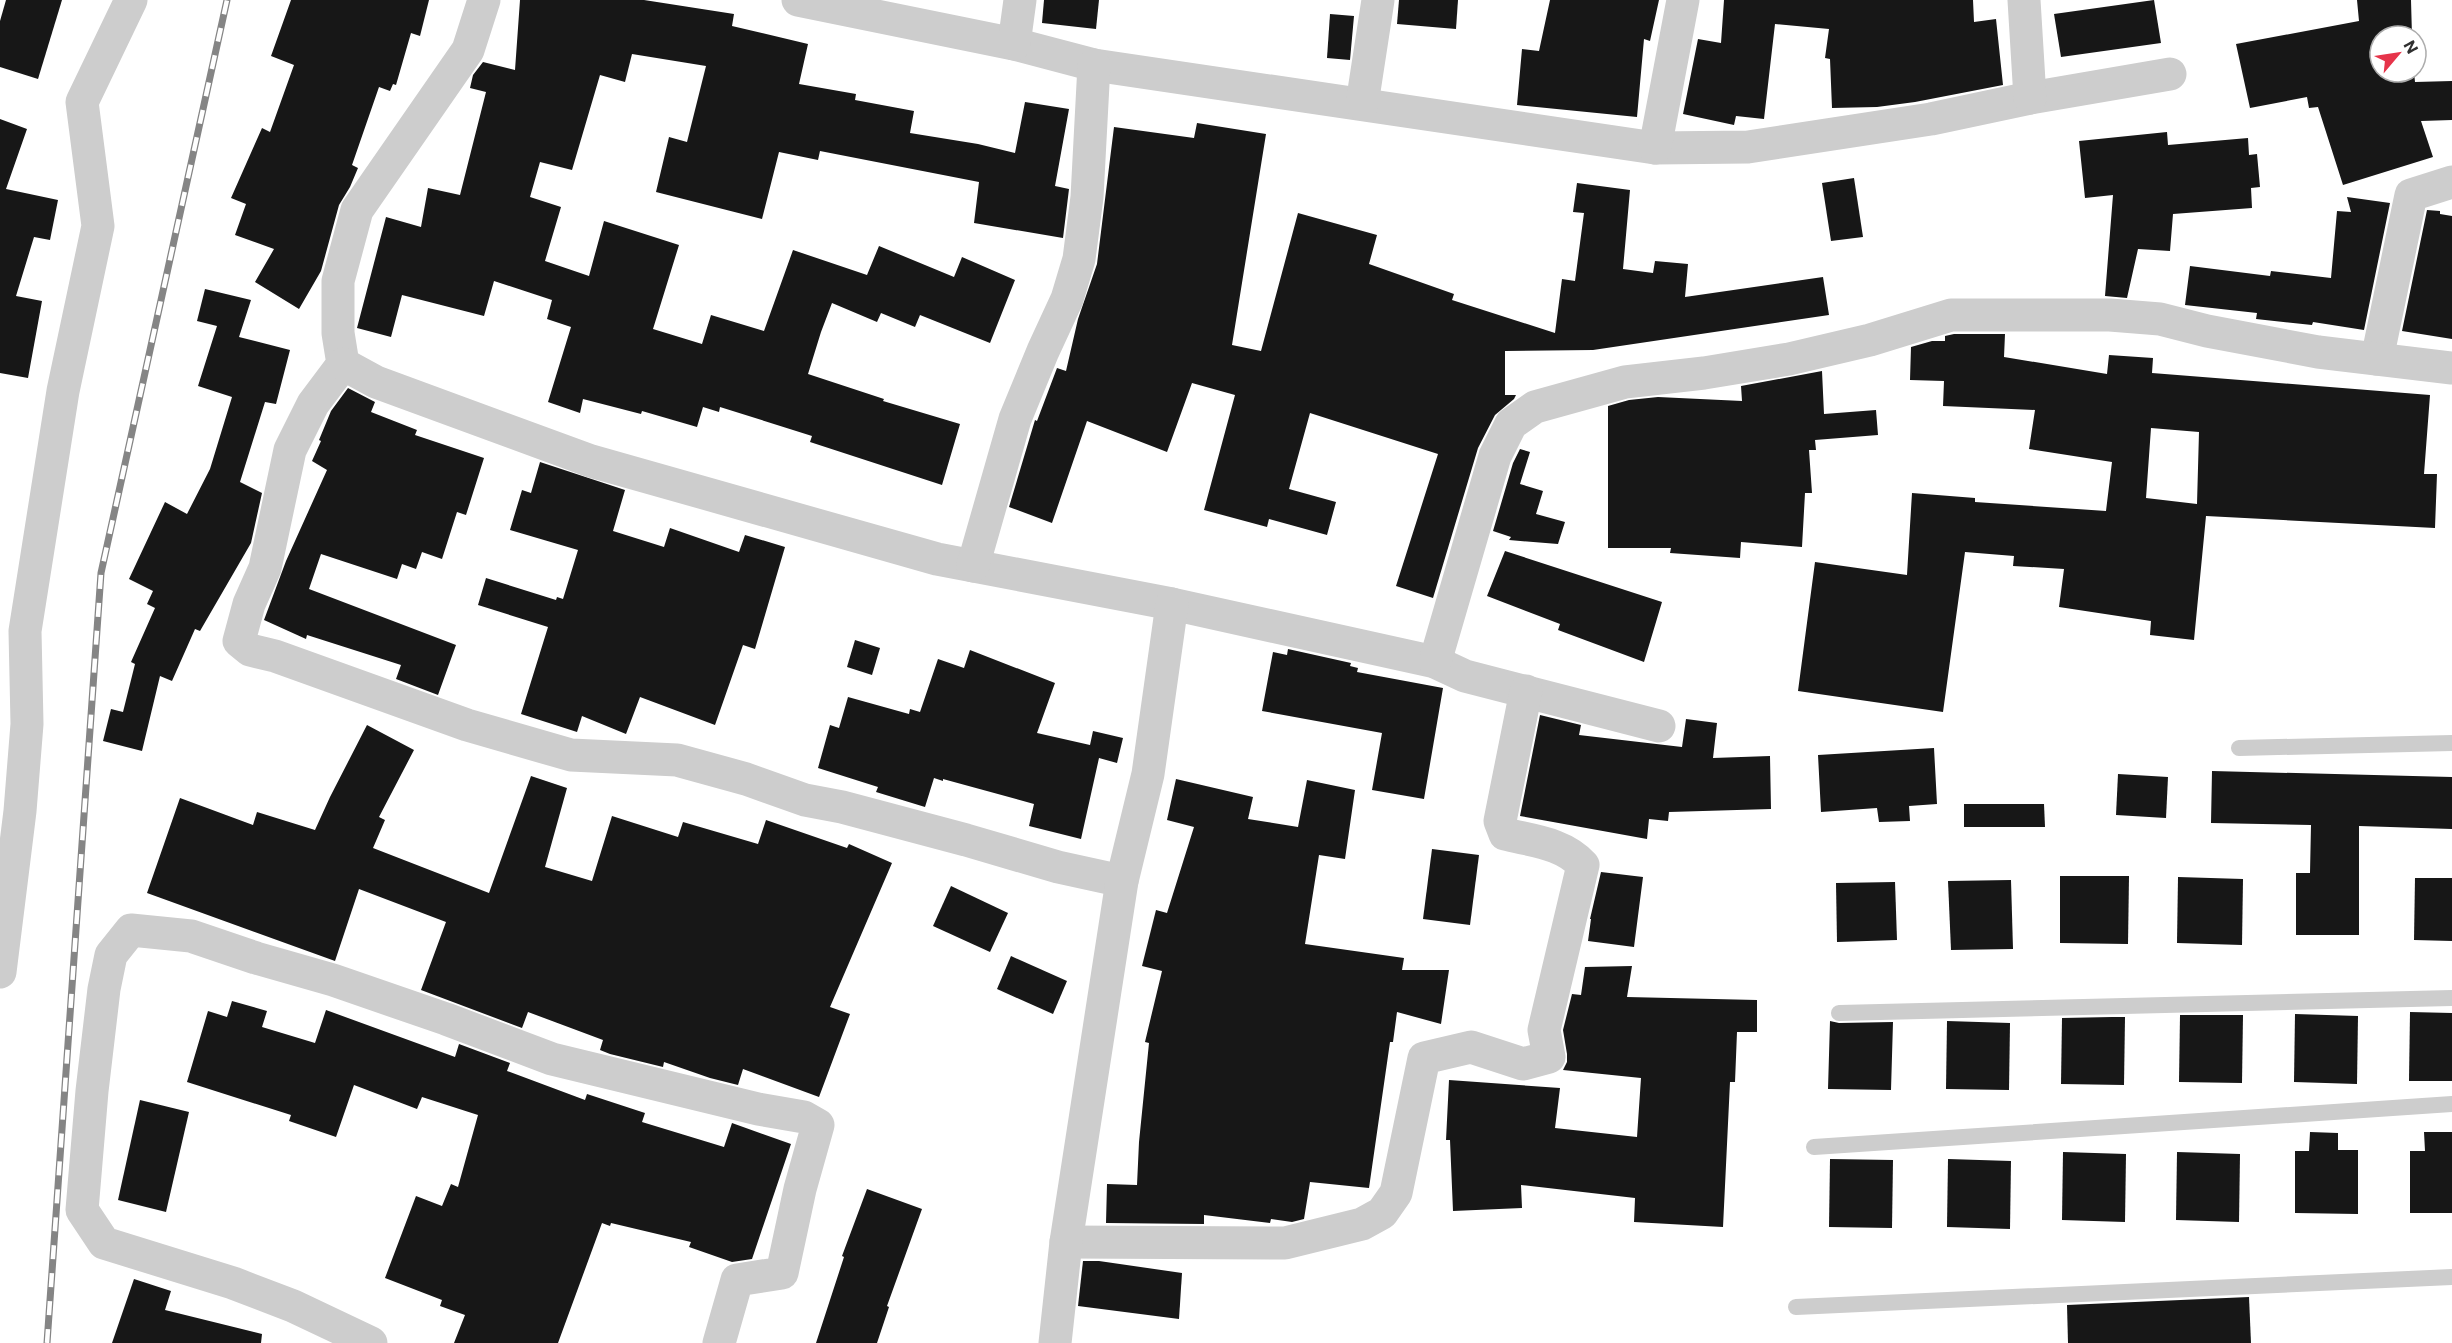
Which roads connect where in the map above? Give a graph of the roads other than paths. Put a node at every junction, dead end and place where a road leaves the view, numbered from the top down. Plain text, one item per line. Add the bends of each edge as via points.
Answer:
1 (132, 0) edge
2 (484, 0) edge
3 (798, 0) edge
4 (1020, 0) edge
5 (1378, 0) edge
6 (1683, 0) edge
7 (2025, 0) edge
8 (1014, 44) junction
9 (1094, 66) junction
10 (2170, 75) dead end
11 (2030, 98) junction
12 (1362, 104) junction
13 (1655, 148) junction
14 (2452, 182) edge
15 (2377, 359) junction
16 (344, 364) junction
17 (2452, 368) edge
18 (973, 566) junction
19 (1172, 604) junction
20 (13, 626) edge
21 (1435, 662) junction
22 (1526, 691) junction
23 (1659, 726) dead end
24 (2452, 743) edge
25 (2239, 748) dead end
26 (1122, 881) junction
27 (4, 905) edge
28 (0, 972) edge
29 (2452, 998) edge
30 (1839, 1013) dead end
31 (2452, 1104) edge
32 (1814, 1147) dead end
33 (1066, 1242) junction
34 (2452, 1277) edge
35 (1796, 1307) dead end
36 (371, 1343) edge
37 (719, 1343) edge
38 (1055, 1343) edge

1 - 20 street via 82,102 98,226
2 - 16 street via 468,50 357,210 338,281 338,333
3 - 8 street
4 - 8 street
5 - 12 street
6 - 13 street
7 - 11 street
8 - 9 street
9 - 12 street
9 - 18 street via 1087,197 1079,259 1067,299 1015,419
10 - 11 street
11 - 13 street via 1931,119 1748,147
12 - 13 street
14 - 15 street via 2411,195
15 - 17 street
15 - 21 street via 2318,352 2160,319 2110,315 1951,315 1789,359 1625,382 1535,407 1511,424 1495,456
16 - 18 street via 376,382 591,461
16 - 26 street via 313,404 290,450 265,568 239,641 250,650 468,725 571,755 677,760 805,800
18 - 19 street
19 - 21 street
19 - 26 street via 1148,774
20 - 27 street via 27,724 20,811
21 - 22 street via 1465,676
22 - 23 street
22 - 33 street via 1500,821 1505,834 1563,848 1583,865 1544,1030 1549,1057 1523,1064 1471,1047 1424,1058 1396,1193 1382,1213 1362,1224 1285,1243
24 - 25 lane
26 - 33 street
27 - 28 street
29 - 30 lane
31 - 32 lane
33 - 38 street
34 - 35 lane
36 - 37 street via 233,1283 104,1244 82,1210 104,989 111,955 131,930 191,936 345,984 552,1059 804,1117 818,1125 782,1273 737,1280

